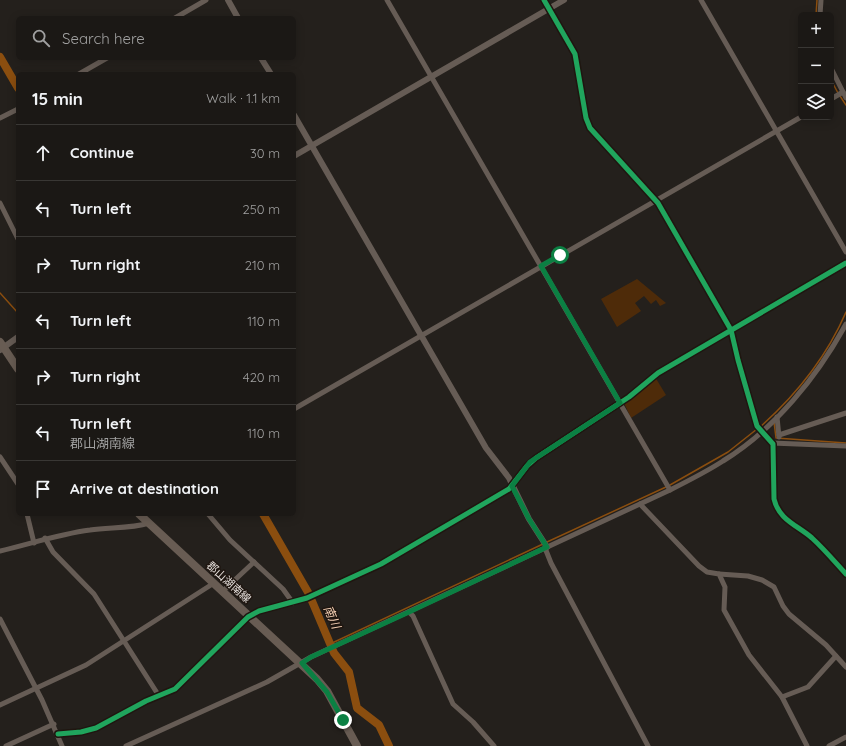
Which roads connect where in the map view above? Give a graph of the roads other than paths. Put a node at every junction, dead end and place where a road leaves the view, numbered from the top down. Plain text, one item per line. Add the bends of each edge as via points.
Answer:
1 (206, 0) edge
2 (228, 0) edge
3 (387, 0) edge
4 (544, 0) edge
5 (564, 0) edge
6 (701, 0) edge
7 (821, 0) edge
8 (549, 9) junction
9 (820, 12) edge
10 (178, 16) edge
11 (237, 16) edge
12 (103, 60) edge
13 (262, 60) edge
14 (82, 72) edge
15 (270, 72) edge
16 (834, 74) edge
17 (432, 77) junction
18 (843, 92) junction
19 (834, 97) edge
20 (846, 98) edge
21 (16, 110) edge
22 (0, 118) edge
23 (296, 118) edge
24 (798, 119) edge
25 (777, 131) junction
26 (312, 146) junction
27 (296, 155) edge
28 (656, 200) junction
29 (0, 203) edge
30 (16, 235) edge
31 (846, 252) edge
32 (846, 264) edge
33 (541, 266) junction
34 (846, 324) edge
35 (731, 330) junction
36 (421, 335) junction
37 (16, 338) edge
38 (1, 347) edge
39 (16, 366) edge
40 (620, 403) junction
41 (296, 408) edge
42 (846, 413) edge
43 (777, 418) junction
44 (759, 429) junction
45 (779, 435) junction
46 (779, 442) junction
47 (772, 443) junction
48 (846, 446) edge
49 (0, 457) edge
50 (16, 481) edge
51 (512, 486) junction
52 (669, 488) junction
53 (640, 504) junction
54 (27, 516) edge
55 (141, 516) edge
56 (210, 516) edge
57 (149, 523) junction
58 (46, 538) junction
59 (34, 543) junction
60 (546, 547) junction
61 (0, 551) edge
62 (254, 562) junction
63 (719, 574) junction
64 (846, 574) edge
65 (214, 583) junction
66 (223, 591) junction
67 (293, 603) junction
68 (409, 612) junction
69 (251, 616) junction
70 (0, 619) edge
71 (124, 642) junction
72 (836, 656) junction
73 (302, 663) junction
74 (846, 667) edge
75 (36, 689) junction
76 (159, 696) junction
77 (782, 697) junction
78 (0, 705) edge
79 (54, 724) junction
80 (58, 734) junction
81 (846, 737) edge
82 (6, 746) edge
83 (62, 746) edge
84 (126, 746) edge
85 (357, 746) edge
86 (494, 746) edge
87 (648, 746) edge
88 (807, 746) edge
89 (829, 746) edge

1 - 10 street
2 - 11 street
3 - 17 street
4 - 8 street
5 - 8 street
6 - 25 street
7 - 9 street
8 - 17 street
8 - 28 street via 574,54 590,128
12 - 14 street
13 - 15 street
16 - 18 street
17 - 26 street
17 - 33 street
18 - 19 street
18 - 20 street
21 - 22 street
23 - 26 street
24 - 25 street
25 - 28 street
25 - 31 street
26 - 27 street
26 - 36 street
28 - 33 street
28 - 35 street
29 - 30 street
32 - 35 street
33 - 36 street
33 - 40 street
34 - 43 street via 815,373
35 - 40 street via 658,373
35 - 44 street
36 - 41 street
36 - 51 street via 486,448 506,473
37 - 38 street
38 - 39 main road
40 - 51 street via 530,462
40 - 52 street
42 - 45 street
43 - 44 street
43 - 45 street
44 - 47 street
44 - 52 street via 723,462
45 - 46 street
46 - 47 street
46 - 48 street
47 - 64 street via 776,507 790,523 812,538
49 - 50 street
51 - 60 street
51 - 67 street via 381,564
52 - 53 street
53 - 60 street
53 - 63 street via 704,571
54 - 59 street
55 - 57 main road, 郡山湖南線
56 - 62 street
57 - 58 street
57 - 65 main road, 郡山湖南線
58 - 59 street
58 - 71 street via 53,552 94,594
59 - 61 street
60 - 68 street
60 - 87 street via 555,570
62 - 66 street
62 - 67 street via 286,592
63 - 72 street via 748,576 774,587 789,614
63 - 77 street via 725,587 724,610 749,656
65 - 66 main road, 郡山湖南線
65 - 71 street
66 - 69 main road, 郡山湖南線
67 - 69 street via 259,611
68 - 73 street
68 - 86 street via 453,704
69 - 73 main road, 郡山湖南線
69 - 76 street via 185,681
70 - 75 street
71 - 75 street via 71,673
71 - 76 street
72 - 74 street
72 - 77 street via 808,687
73 - 84 street via 267,682
73 - 85 main road, 郡山湖南線 via 327,692
75 - 78 street
75 - 79 street
76 - 80 street via 96,728
77 - 88 street
79 - 80 street
79 - 82 street
80 - 83 street
81 - 89 street

